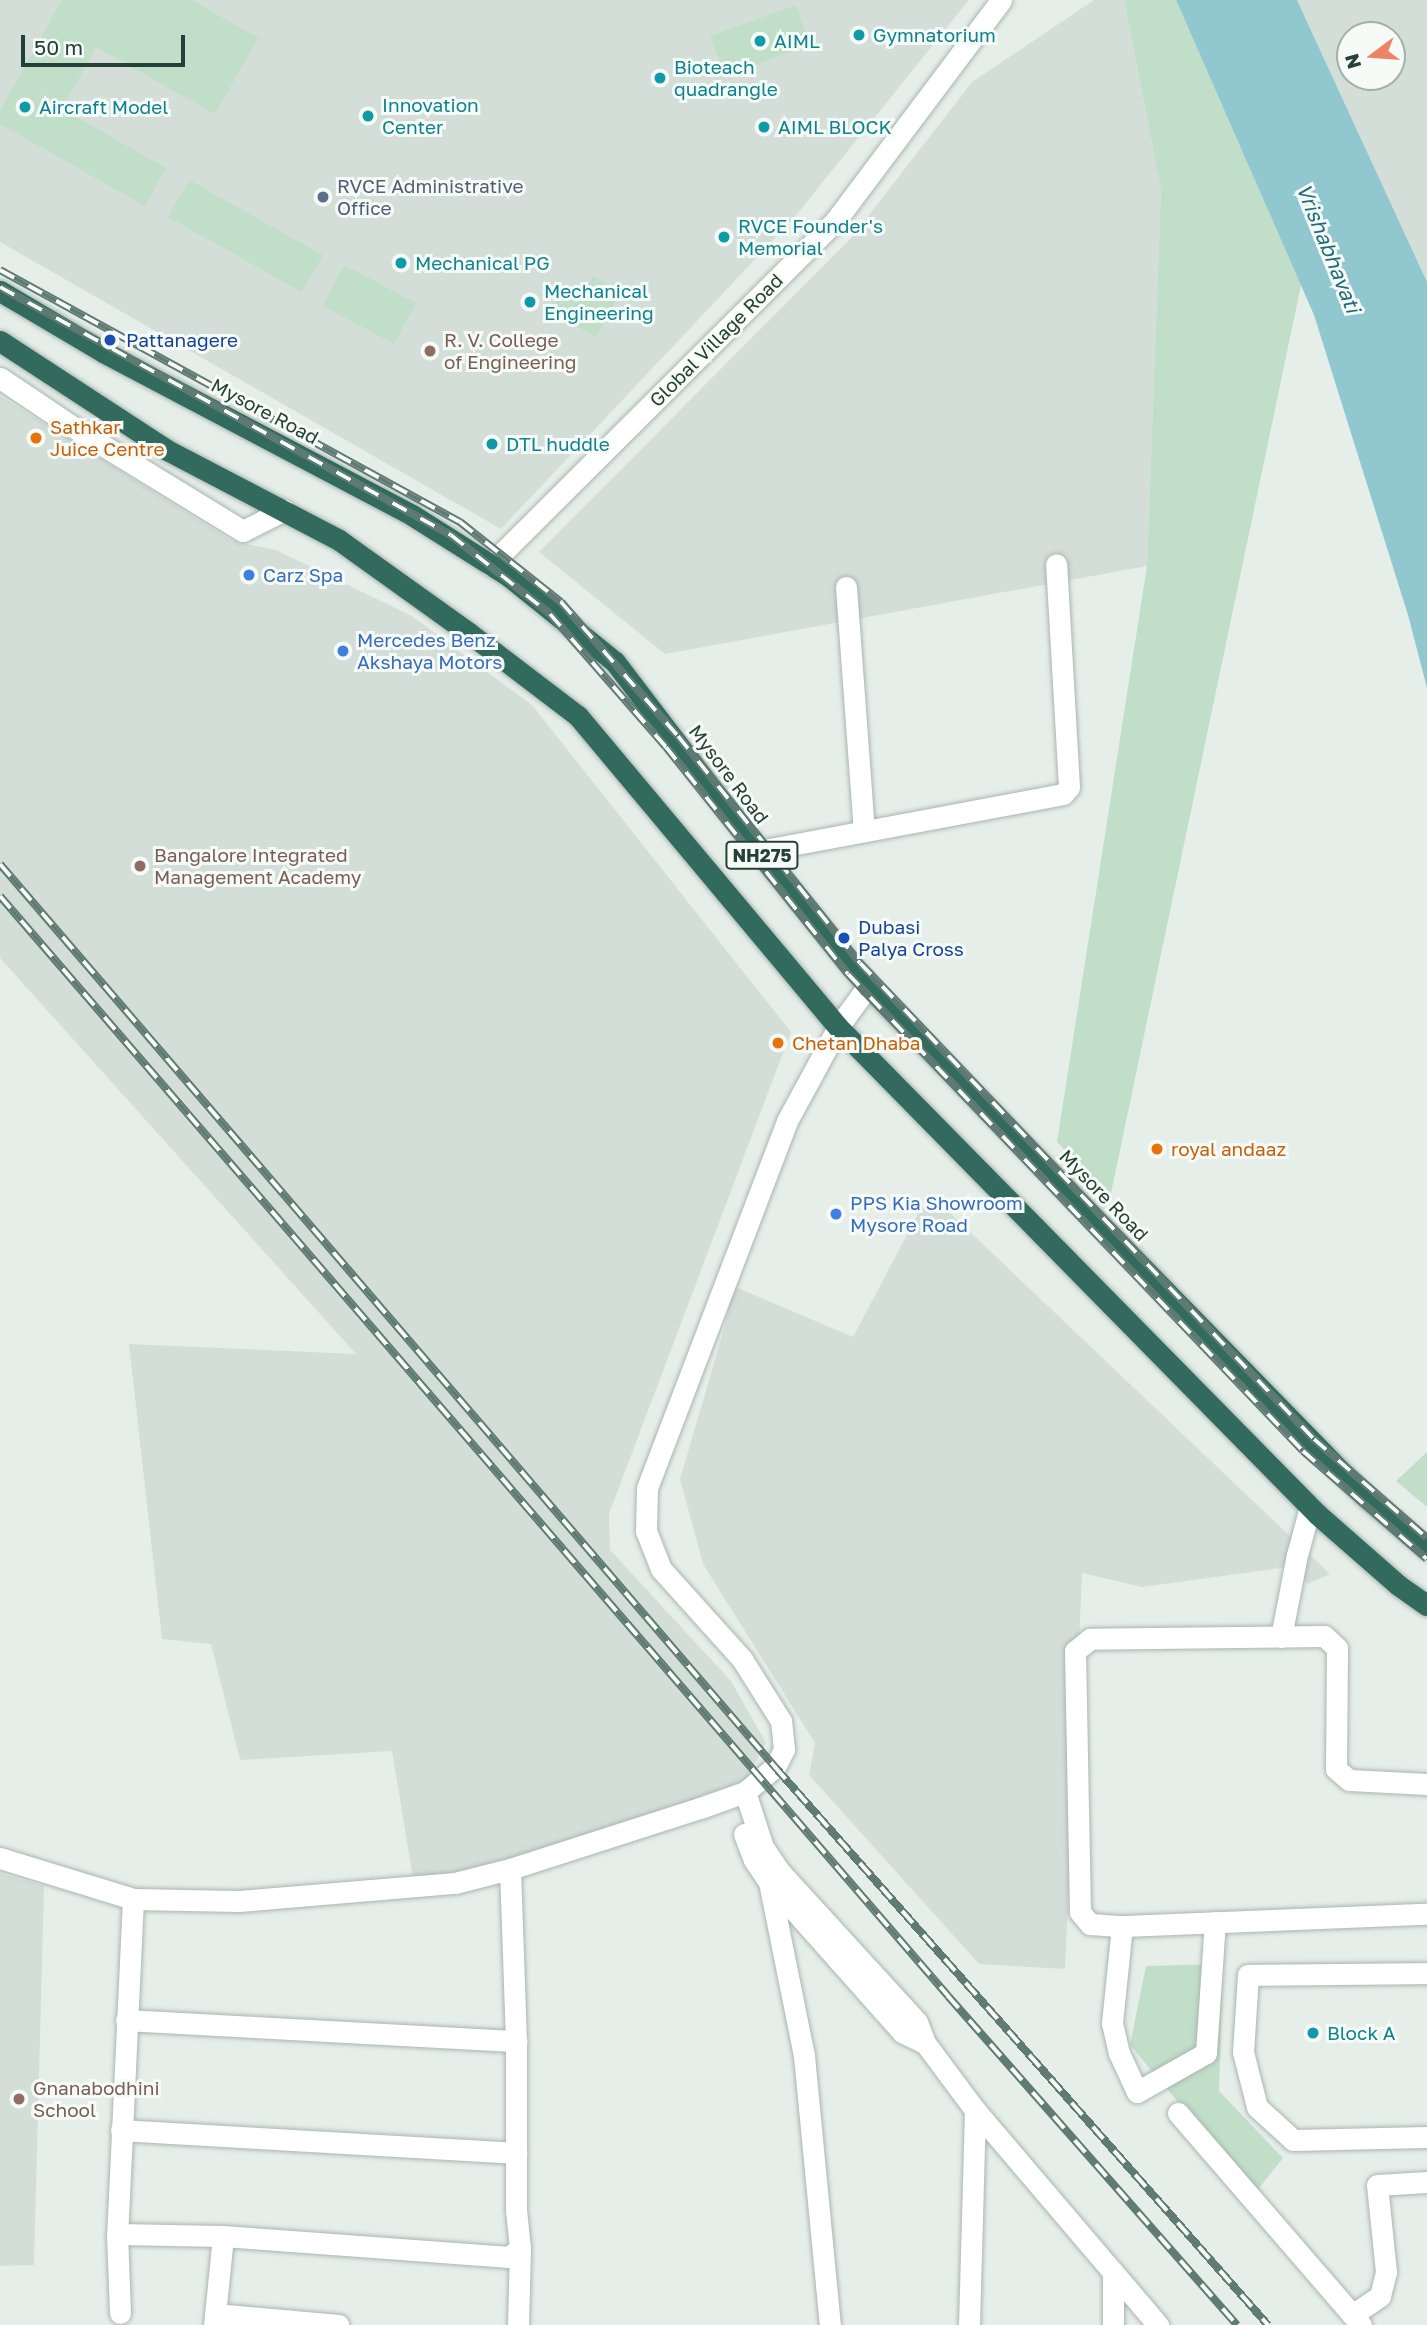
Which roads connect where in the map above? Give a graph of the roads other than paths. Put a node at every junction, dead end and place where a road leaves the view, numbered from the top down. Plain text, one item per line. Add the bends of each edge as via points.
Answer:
1 (1001, 0) edge
2 (0, 290) edge
3 (0, 341) edge
4 (0, 378) edge
5 (284, 510) junction
6 (1056, 564) dead end
7 (490, 565) junction
8 (846, 587) dead end
9 (864, 831) junction
10 (759, 850) junction
11 (869, 986) junction
12 (838, 1027) junction
13 (1311, 1507) junction
14 (1427, 1549) edge
15 (1427, 1605) edge
16 (1282, 1637) junction
17 (1427, 1784) edge
18 (745, 1791) junction
19 (0, 1858) edge
20 (510, 1869) junction
21 (769, 1882) junction
22 (133, 1899) junction
23 (1427, 1914) edge
24 (1215, 1922) junction
25 (1122, 1926) junction
26 (1427, 1973) edge
27 (126, 2020) junction
28 (516, 2041) junction
29 (925, 2043) junction
30 (975, 2110) junction
31 (1178, 2113) dead end
32 (121, 2130) junction
33 (1427, 2137) edge
34 (516, 2153) junction
35 (1427, 2182) edge
36 (117, 2234) junction
37 (223, 2236) junction
38 (520, 2248) junction
39 (1113, 2272) junction
40 (120, 2313) dead end
41 (214, 2319) edge
42 (1357, 2320) edge
43 (339, 2325) edge
44 (518, 2325) edge
45 (830, 2325) edge
46 (969, 2325) edge
47 (1113, 2325) edge
48 (1158, 2325) edge

1 - 7 street, Global Village Road via 836,220
2 - 7 highway, Mysore Road / NH275 via 103,352 412,515
3 - 5 highway, NH275 via 167,450
4 - 5 street via 243,531
5 - 12 highway, NH275 via 340,540 578,716
6 - 9 street via 1069,787 1063,794
7 - 10 highway, Mysore Road / NH275 via 615,662
8 - 9 street
9 - 10 street
10 - 11 highway, Mysore Road / NH275
11 - 12 street
11 - 14 highway, Mysore Road / NH275 via 1366,1497
12 - 13 highway, NH275
12 - 18 street via 787,1121 646,1488 646,1531 661,1569 743,1659 781,1721 784,1749 775,1767
13 - 15 highway, NH275
13 - 16 street
16 - 17 street via 1324,1636 1337,1648 1336,1769 1349,1780
16 - 25 street via 1090,1639 1075,1651 1080,1912 1090,1924
18 - 20 street
18 - 21 street via 739,1818 742,1830
18 - 29 street via 763,1847 780,1872 917,2022
19 - 22 street
20 - 22 street via 455,1883 253,1900
20 - 28 street
21 - 29 street via 902,2032
21 - 45 street via 804,2056
22 - 27 street
23 - 24 street
24 - 25 street
24 - 25 street via 1206,2053 1137,2092 1119,2053 1112,2023
26 - 33 street via 1248,1975 1243,2052 1257,2107 1293,2140
27 - 28 street
27 - 32 street
28 - 34 street
29 - 30 street
30 - 39 street
30 - 46 street
31 - 42 street
32 - 34 street
32 - 36 street
34 - 38 street
35 - 42 street via 1377,2185 1385,2272 1380,2297
36 - 37 street
36 - 40 street
37 - 38 street via 509,2257
37 - 41 street
38 - 44 street
39 - 47 street
39 - 48 street
41 - 43 street

